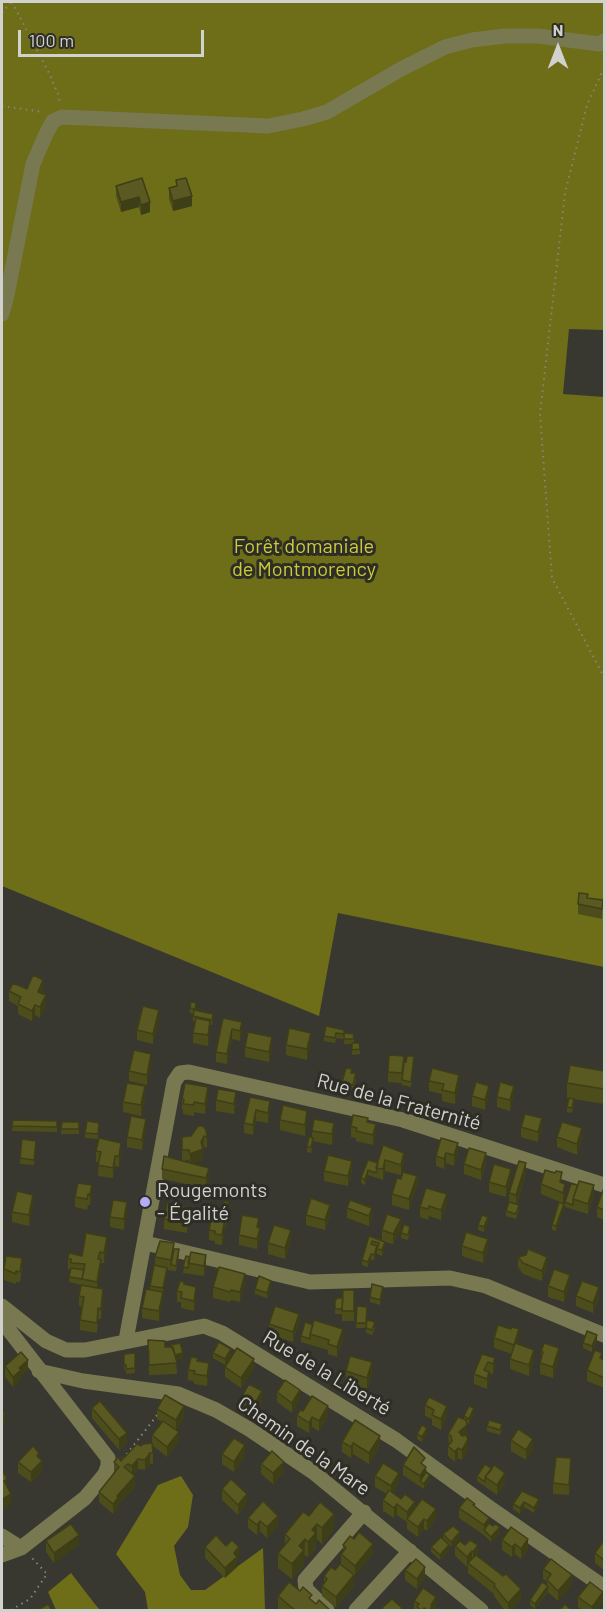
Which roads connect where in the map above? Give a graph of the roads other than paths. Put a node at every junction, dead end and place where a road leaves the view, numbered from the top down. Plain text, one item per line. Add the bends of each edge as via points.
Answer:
1 (604, 41) edge
2 (2, 314) edge
3 (604, 1185) edge
4 (144, 1243) junction
5 (2, 1306) edge
6 (2, 1321) edge
7 (604, 1335) edge
8 (126, 1340) junction
9 (39, 1371) junction
10 (364, 1512) junction
11 (2, 1536) edge
12 (21, 1548) junction
13 (410, 1551) junction
14 (2, 1555) edge
15 (604, 1587) edge
16 (327, 1611) edge
17 (356, 1611) edge
18 (481, 1611) edge

1 - 2 street via 599,44 527,36 471,40 445,47 327,112 268,126 62,117 53,121 33,164
3 - 4 street, Rue de la Fraternité via 403,1120 180,1073 174,1082
4 - 7 street via 310,1282 450,1278 486,1286
4 - 8 street
5 - 8 street, Rue de la Liberté via 46,1341 66,1350 85,1350
6 - 9 street
8 - 15 street, Rue de la Liberté via 204,1326 222,1333 396,1440
9 - 10 street, Chemin de la Mare via 178,1394 216,1410 313,1472
9 - 12 street via 108,1458 108,1466 85,1498
10 - 13 street, Chemin de la Mare
10 - 16 street via 305,1580 306,1589
11 - 12 street
12 - 14 street
13 - 17 street
13 - 18 street, Chemin de la Mare

